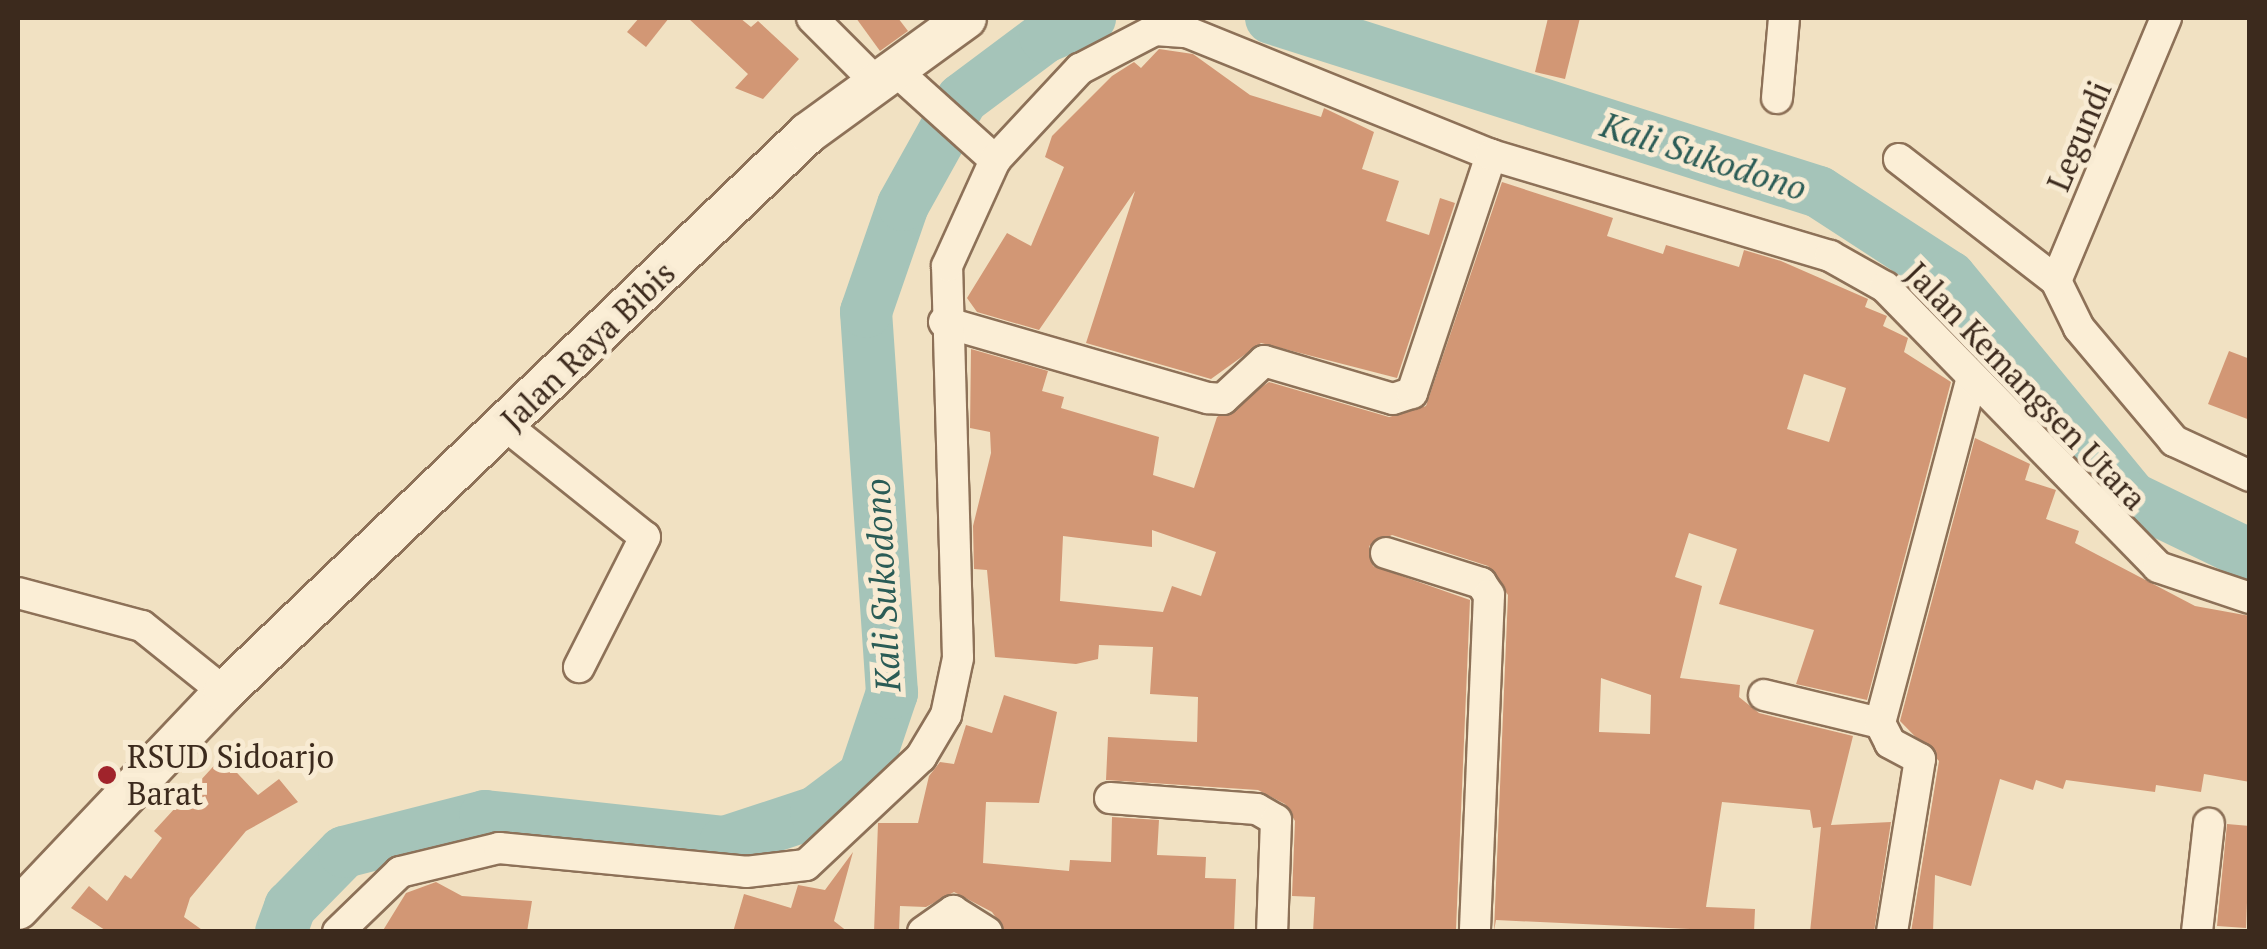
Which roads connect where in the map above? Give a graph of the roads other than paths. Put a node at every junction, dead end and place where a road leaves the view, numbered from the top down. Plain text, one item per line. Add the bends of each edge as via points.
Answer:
1 (812, 18) edge
2 (966, 18) edge
3 (1784, 18) edge
4 (2166, 18) edge
5 (886, 76) junction
6 (1777, 98) dead end
7 (990, 155) junction
8 (1491, 155) junction
9 (1899, 159) dead end
10 (2056, 281) junction
11 (944, 322) junction
12 (1972, 377) junction
13 (506, 426) junction
14 (2250, 476) edge
15 (1386, 553) dead end
16 (18, 593) edge
17 (2250, 598) edge
18 (579, 667) dead end
19 (224, 692) junction
20 (1764, 694) dead end
21 (1880, 723) junction
22 (1110, 798) dead end
23 (2209, 824) dead end
24 (18, 909) edge
25 (338, 932) edge
26 (923, 932) edge
27 (987, 932) edge
28 (1272, 932) edge
29 (1475, 932) edge
30 (1892, 932) edge
31 (2197, 932) edge

1 - 5 street
2 - 5 main road, Jalan Raya Bibis
3 - 6 street
4 - 10 street, Legundi
5 - 7 street
5 - 13 main road, Jalan Raya Bibis via 808,134
7 - 8 street, Jalan Kemangsen Utara via 1080,69 1155,30 1187,32
7 - 11 street, Jalan Kemangsen Utara via 947,266
8 - 11 street via 1412,393 1394,399 1264,362 1223,399 1208,398
8 - 12 street, Jalan Kemangsen Utara via 1830,256 1886,286
9 - 10 street
10 - 14 street via 2079,328 2174,442
11 - 25 street, Jalan Kemangsen Utara via 958,658 946,714 921,757 806,865 746,872 498,848 400,872
12 - 17 street, Jalan Kemangsen Utara via 2158,567
12 - 21 street
13 - 18 street via 645,537
13 - 19 main road, Jalan Raya Bibis
15 - 29 street via 1481,583 1489,595
16 - 19 street via 142,626
19 - 24 main road, Jalan Raya Bibis
20 - 21 street
21 - 30 street via 1890,743 1920,759
22 - 28 street via 1256,809 1276,820
23 - 31 street
26 - 27 street via 954,911

